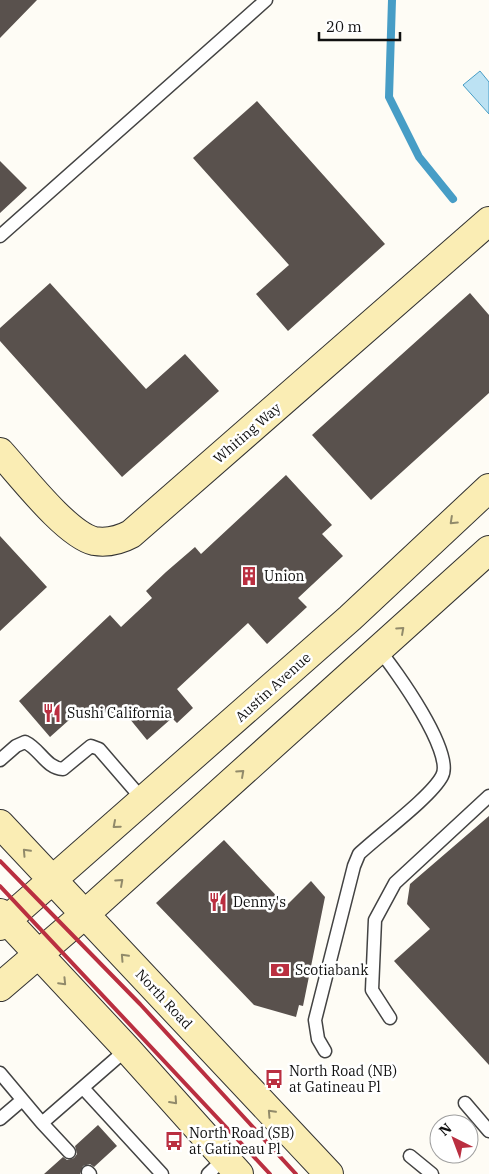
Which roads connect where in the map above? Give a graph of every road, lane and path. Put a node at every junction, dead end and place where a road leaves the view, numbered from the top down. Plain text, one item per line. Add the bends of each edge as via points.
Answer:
1 (266, 0) edge
2 (489, 221) edge
3 (0, 236) edge
4 (0, 452) edge
5 (489, 488) edge
6 (489, 550) edge
7 (350, 618) junction
8 (379, 650) junction
9 (0, 760) edge
10 (489, 796) edge
11 (144, 801) junction
12 (0, 824) edge
13 (52, 880) junction
14 (84, 914) junction
15 (2, 920) edge
16 (37, 955) junction
17 (0, 987) edge
18 (390, 1018) dead end
19 (127, 1049) junction
20 (325, 1051) dead end
21 (0, 1073) edge
22 (83, 1088) junction
23 (21, 1101) junction
24 (465, 1103) dead end
25 (0, 1119) edge
26 (42, 1123) junction
27 (489, 1131) edge
28 (69, 1152) dead end
29 (410, 1156) dead end
30 (224, 1169) edge
31 (162, 1174) edge
32 (329, 1174) edge
33 (432, 1174) edge

1 - 3 lane
2 - 4 main road, Whiting Way via 146,522 122,539 95,541 77,533
5 -> 7 main road, Austin Avenue
8 -> 6 main road
7 - 8 main road
7 - 11 main road, Austin Avenue
14 -> 8 main road
8 - 20 lane via 412,693 445,760 443,775 432,789 359,854 315,1020 318,1039
9 - 11 lane via 25,742 55,769 63,769 91,746 99,749
10 - 18 lane via 395,882 375,920 372,990
11 -> 13 main road, Austin Avenue
13 -> 12 main road, North Road
13 - 14 main road, North Road
13 - 15 main road, Austin Avenue
14 - 16 main road
32 -> 14 main road, North Road
15 - 16 main road
16 - 17 main road
16 -> 19 main road
19 - 22 lane
19 -> 30 main road
21 - 23 lane
22 - 26 lane
22 - 31 lane
23 - 25 lane
23 - 26 lane
24 - 27 lane
26 - 28 lane
29 - 33 lane

